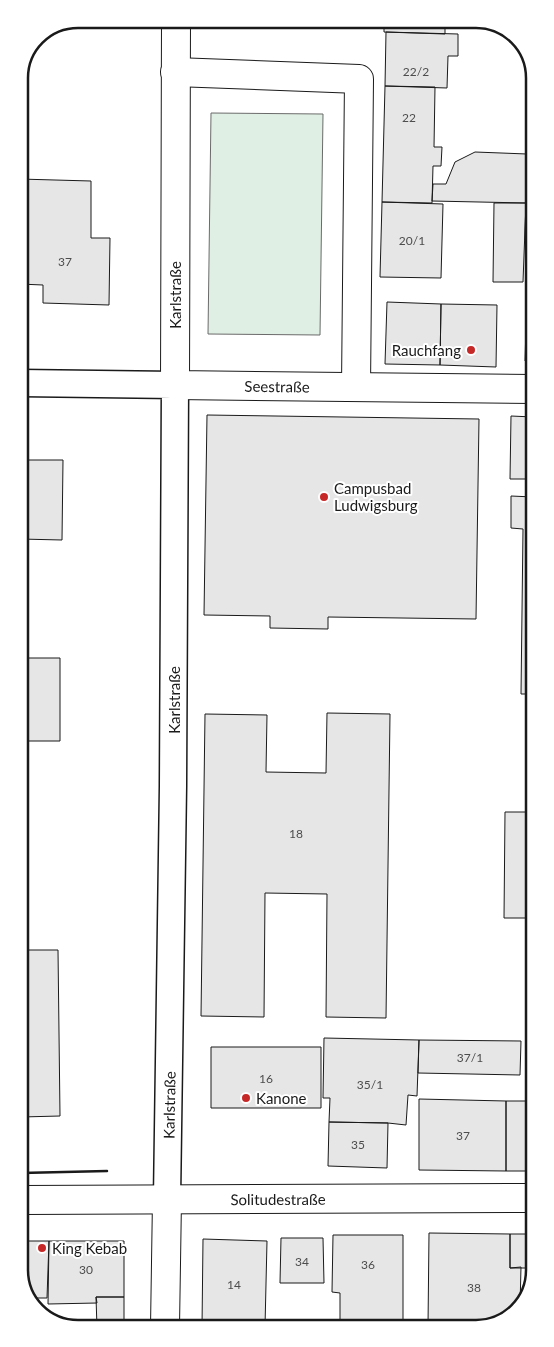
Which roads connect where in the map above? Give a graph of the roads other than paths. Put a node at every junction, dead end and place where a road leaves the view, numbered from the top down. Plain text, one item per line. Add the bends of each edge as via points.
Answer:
1 (176, 28) edge
2 (175, 72) junction
3 (28, 383) edge
4 (176, 385) junction
5 (356, 387) junction
6 (526, 389) edge
7 (526, 1198) edge
8 (167, 1199) junction
9 (28, 1200) edge
10 (165, 1319) edge

1 - 2 street, Karlstraße
2 - 4 street, Karlstraße
2 - 5 street via 358,79
3 - 4 street, Seestraße
4 - 5 street, Seestraße
4 - 8 street, Karlstraße
5 - 6 street, Seestraße
7 - 8 street, Solitudestraße
8 - 9 street, Solitudestraße
8 - 10 street, Karlstraße

